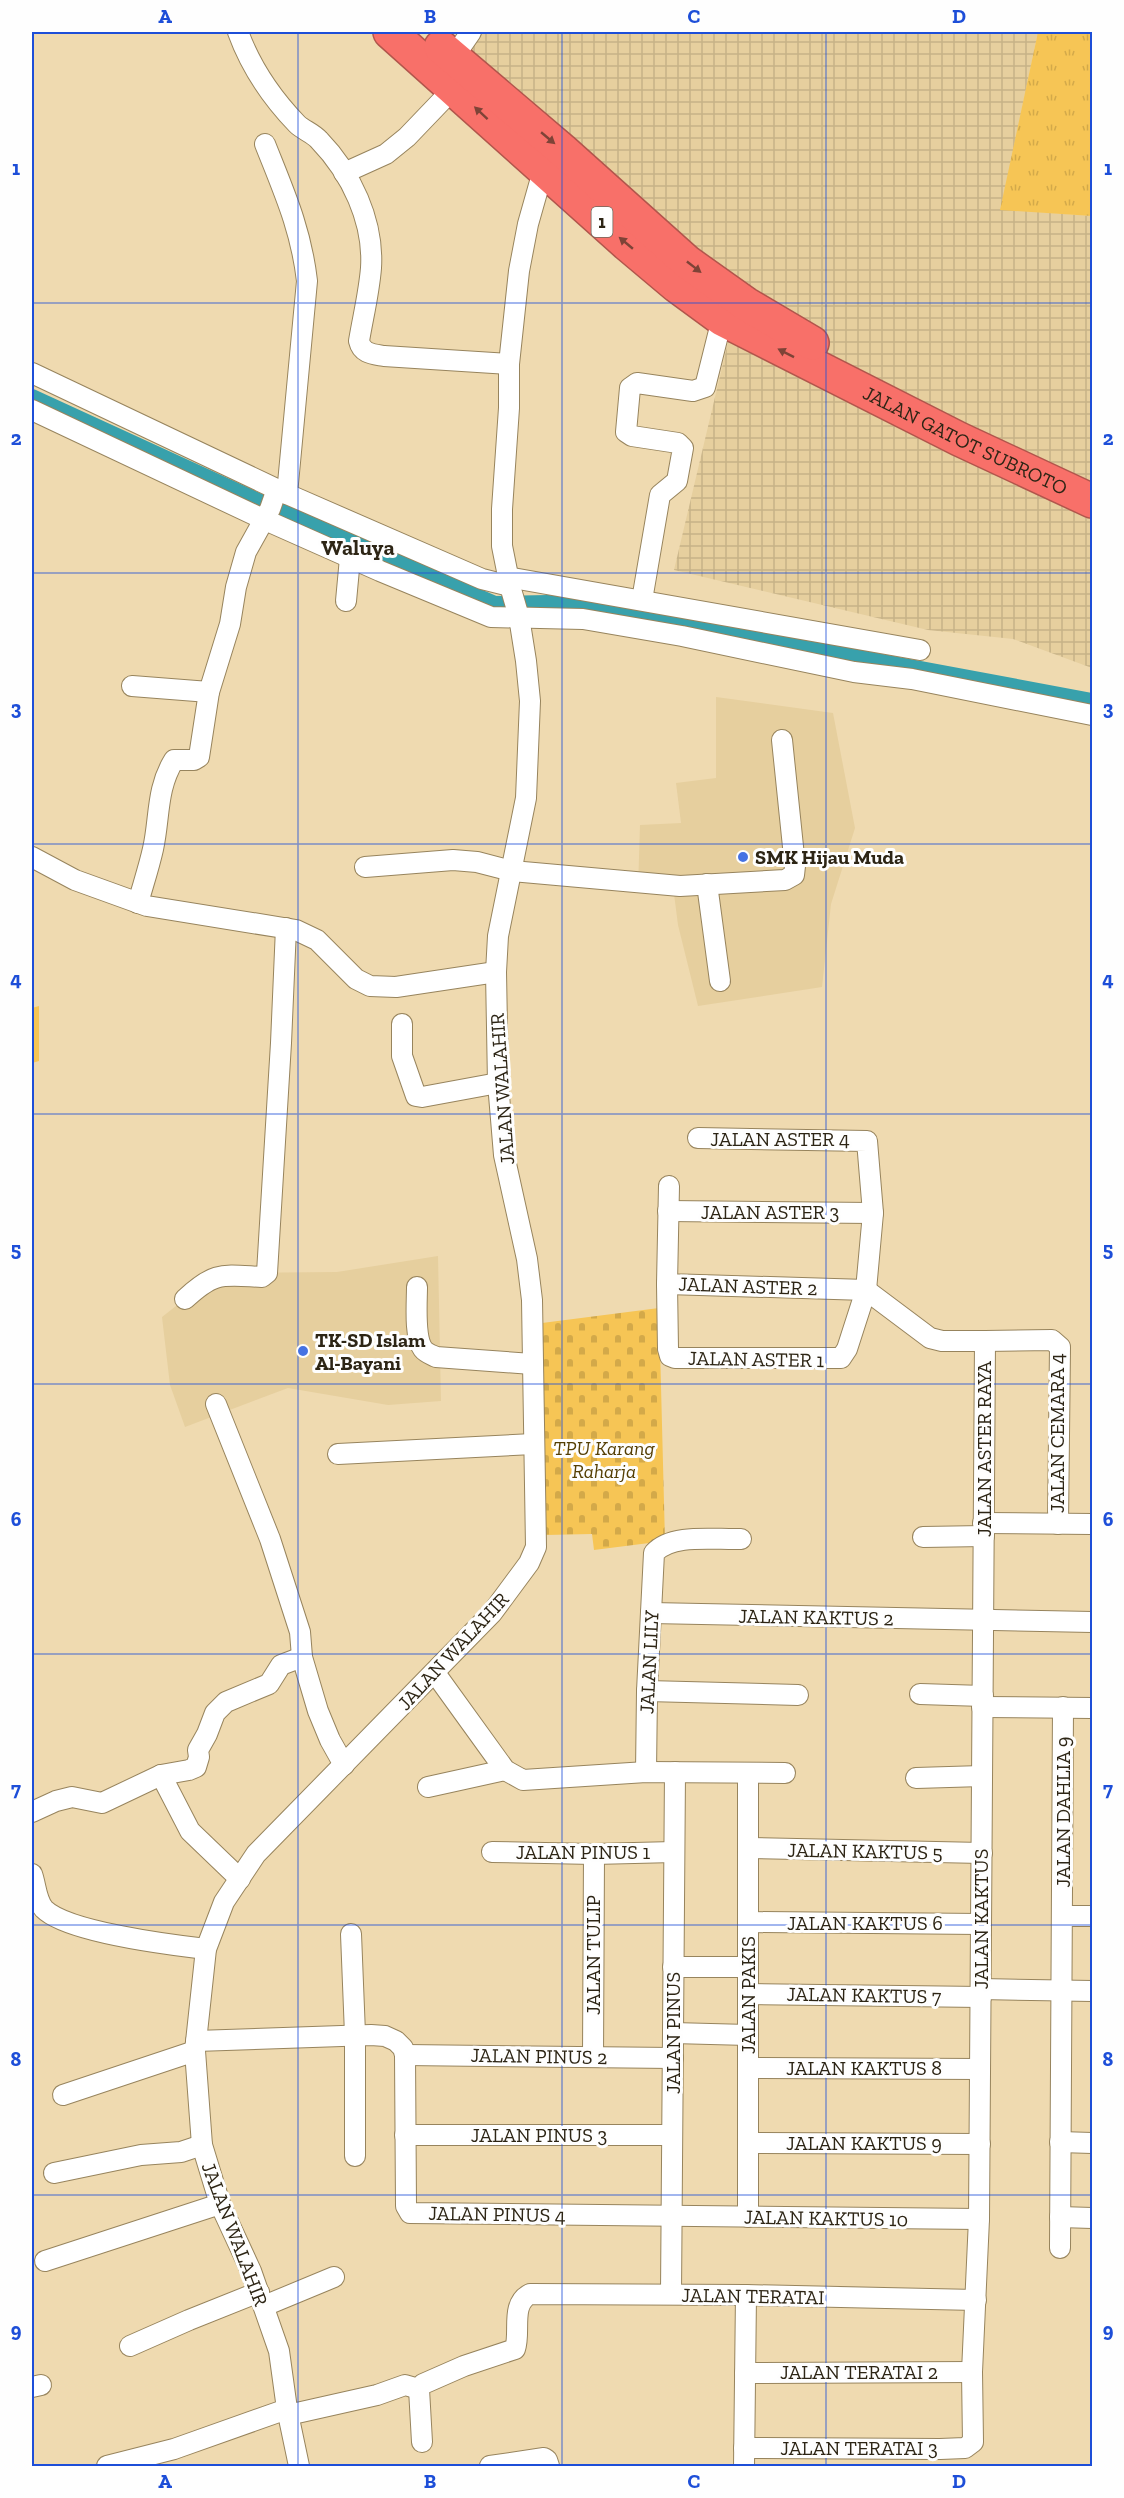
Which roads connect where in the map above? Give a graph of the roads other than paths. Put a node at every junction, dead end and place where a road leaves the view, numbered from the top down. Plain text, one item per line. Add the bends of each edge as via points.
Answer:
1 (238, 32) edge
2 (390, 32) edge
3 (423, 32) edge
4 (459, 59) edge
5 (265, 144) dead end
6 (543, 171) junction
7 (344, 173) junction
8 (722, 319) junction
9 (509, 364) junction
10 (842, 370) junction
11 (32, 373) edge
12 (32, 410) edge
13 (1092, 477) edge
14 (275, 501) junction
15 (1092, 501) edge
16 (350, 558) junction
17 (509, 585) junction
18 (642, 600) junction
19 (346, 601) dead end
20 (585, 604) junction
21 (518, 615) junction
22 (667, 618) junction
23 (920, 650) dead end
24 (132, 686) dead end
25 (209, 692) junction
26 (1092, 715) edge
27 (782, 740) dead end
28 (32, 857) edge
29 (365, 867) dead end
30 (512, 871) junction
31 (707, 885) junction
32 (138, 903) junction
33 (286, 928) junction
34 (496, 972) junction
35 (720, 981) dead end
36 (402, 1024) dead end
37 (498, 1083) junction
38 (698, 1138) dead end
39 (669, 1186) dead end
40 (668, 1212) junction
41 (873, 1213) junction
42 (668, 1284) junction
43 (417, 1287) dead end
44 (866, 1290) junction
45 (184, 1299) dead end
46 (985, 1341) junction
47 (532, 1364) junction
48 (216, 1404) dead end
49 (533, 1444) junction
50 (338, 1454) dead end
51 (1058, 1524) junction
52 (1092, 1524) edge
53 (984, 1530) junction
54 (923, 1537) dead end
55 (741, 1539) dead end
56 (651, 1613) junction
57 (982, 1620) junction
58 (1092, 1622) edge
59 (302, 1657) junction
60 (435, 1673) junction
61 (647, 1691) junction
62 (920, 1694) dead end
63 (798, 1695) dead end
64 (982, 1701) junction
65 (1063, 1707) junction
66 (1092, 1708) edge
67 (344, 1765) junction
68 (504, 1770) junction
69 (646, 1772) junction
70 (675, 1772) junction
71 (748, 1773) junction
72 (785, 1773) dead end
73 (161, 1775) junction
74 (982, 1776) junction
75 (916, 1778) dead end
76 (428, 1786) dead end
77 (32, 1812) edge
78 (748, 1848) junction
79 (492, 1852) dead end
80 (674, 1852) junction
81 (982, 1853) junction
82 (594, 1854) junction
83 (32, 1874) edge
84 (240, 1879) junction
85 (36, 1905) edge
86 (1062, 1916) junction
87 (1092, 1916) edge
88 (748, 1922) junction
89 (981, 1924) junction
90 (351, 1934) dead end
91 (206, 1949) junction
92 (673, 1967) junction
93 (748, 1967) junction
94 (1061, 1990) junction
95 (1092, 1991) edge
96 (981, 1993) junction
97 (748, 1994) junction
98 (673, 2033) junction
99 (355, 2034) junction
100 (748, 2035) junction
101 (195, 2046) junction
102 (405, 2055) junction
103 (592, 2057) junction
104 (673, 2058) junction
105 (748, 2068) junction
106 (980, 2069) junction
107 (63, 2095) dead end
108 (405, 2135) junction
109 (672, 2135) junction
110 (1060, 2142) junction
111 (748, 2143) junction
112 (1092, 2143) edge
113 (980, 2144) junction
114 (202, 2145) junction
115 (355, 2156) dead end
116 (54, 2173) dead end
117 (220, 2204) junction
118 (672, 2216) junction
119 (748, 2217) junction
120 (1060, 2217) junction
121 (1092, 2218) edge
122 (979, 2219) junction
123 (1060, 2248) dead end
124 (45, 2261) dead end
125 (334, 2277) dead end
126 (671, 2294) junction
127 (746, 2295) junction
128 (261, 2299) junction
129 (976, 2300) junction
130 (130, 2346) dead end
131 (972, 2372) junction
132 (745, 2373) junction
133 (419, 2389) junction
134 (288, 2412) junction
135 (422, 2442) dead end
136 (973, 2442) joint
137 (744, 2457) edge
138 (175, 2458) edge
139 (106, 2466) edge
140 (299, 2466) edge
141 (490, 2466) edge
142 (549, 2466) edge

1 - 7 street via 245,53 268,88 299,126 317,137
2 - 4 highway, 1
3 - 4 highway, 1
6 -> 4 highway, 1
4 - 7 street via 407,137 386,153
4 -> 10 highway, 1 via 658,238 712,281
5 - 14 street via 295,218 307,281
8 -> 6 highway, 1 via 677,286
6 - 9 street, JALAN WALAHIR via 519,271
7 - 9 street via 367,221 371,267 359,341 362,349 384,356
10 -> 8 highway, 1
8 - 18 street via 705,387 693,390 637,383 630,388 626,432 678,443 683,448 677,481 661,493
9 - 17 street, JALAN WALAHIR via 502,509 502,546
10 - 13 highway, JALAN GATOT SUBROTO / 1
10 - 15 highway, JALAN GATOT SUBROTO / 1 via 959,439
11 - 14 street
12 - 14 street
14 - 16 street
14 - 17 street via 482,579
14 - 25 street via 246,552
16 - 19 street
16 - 21 street via 491,617
17 - 20 street
17 - 21 street, JALAN WALAHIR
18 - 20 street
18 - 22 street
20 - 21 street
20 - 22 street
21 - 30 street, JALAN WALAHIR via 530,701 526,798
22 - 23 street
22 - 26 street via 854,672 912,679
24 - 25 street
25 - 32 street via 199,757 174,760 163,787 153,848
27 - 31 street via 794,875 780,881
28 - 32 street via 75,880
29 - 30 street via 453,860
30 - 31 street
30 - 34 street, JALAN WALAHIR via 498,936
31 - 35 street
32 - 33 street
33 - 34 street via 317,940 356,979 370,986 396,987
33 - 45 street via 267,1273 262,1277 216,1277
34 - 37 street, JALAN WALAHIR
36 - 37 street via 402,1056 416,1096
37 - 47 street, JALAN WALAHIR via 504,1155 532,1300
38 - 41 street, JALAN ASTER 4 via 863,1139 869,1144
39 - 40 street, JALAN ASTER 2
40 - 41 street, JALAN ASTER 3
40 - 42 street, JALAN ASTER 2
41 - 44 street
42 - 44 street, JALAN ASTER 2
42 - 44 street, JALAN ASTER 1 via 668,1349 675,1358 841,1358
43 - 47 street via 423,1350 435,1357
44 - 46 street, JALAN ASTER RAYA via 930,1338
46 - 51 street, JALAN CEMARA 4 via 1053,1340 1060,1347
46 - 53 street, JALAN ASTER RAYA
47 - 49 street, JALAN WALAHIR
48 - 59 street via 270,1539 300,1632
49 - 50 street
49 - 60 street, JALAN WALAHIR via 536,1547 529,1563 492,1613
51 - 52 street
51 - 53 street
53 - 54 street
53 - 57 street, JALAN ASTER RAYA
55 - 56 street, JALAN LILY via 672,1540 660,1546 654,1553
56 - 57 street, JALAN KAKTUS 2
56 - 61 street, JALAN LILY
57 - 58 street, JALAN KAKTUS 2
57 - 64 street, JALAN KAKTUS
59 - 67 street via 318,1711
59 - 73 street via 281,1665 269,1683 226,1702 214,1713 198,1750 196,1767
60 - 67 street, JALAN WALAHIR
60 - 68 street
61 - 63 street
61 - 69 street, JALAN LILY
62 - 64 street
64 - 65 street
64 - 74 street, JALAN KAKTUS
65 - 66 street
65 - 86 street, JALAN DAHLIA 9
67 - 84 street, JALAN WALAHIR via 256,1854
68 - 69 street via 523,1780
68 - 76 street
69 - 70 street
70 - 71 street
70 - 80 street, JALAN PINUS
71 - 72 street
71 - 78 street, JALAN PAKIS
73 - 77 street via 102,1803 72,1797
73 - 84 street via 190,1831
74 - 75 street
74 - 81 street, JALAN KAKTUS
78 - 81 street, JALAN KAKTUS 5
78 - 88 street, JALAN PAKIS
79 - 82 street, JALAN PINUS 1
80 - 82 street, JALAN PINUS 1
80 - 92 street, JALAN PINUS
81 - 89 street, JALAN KAKTUS
82 - 103 street, JALAN TULIP
83 - 85 street
84 - 91 street, JALAN WALAHIR via 224,1902
85 - 91 street via 55,1917 109,1933
86 - 87 street
86 - 94 street, JALAN DAHLIA 9
88 - 89 street, JALAN KAKTUS 6
88 - 93 street, JALAN PAKIS
89 - 96 street, JALAN KAKTUS
90 - 99 street
91 - 101 street, JALAN WALAHIR
92 - 93 street
92 - 98 street, JALAN PINUS
93 - 97 street, JALAN PAKIS
94 - 95 street, JALAN KAKTUS 7
94 - 96 street, JALAN KAKTUS 7
94 - 110 street, JALAN DAHLIA 9
96 - 97 street, JALAN KAKTUS 7
96 - 106 street, JALAN KAKTUS
97 - 100 street, JALAN PAKIS
98 - 100 street
98 - 104 street, JALAN PINUS
99 - 101 street
99 - 102 street via 385,2036 396,2041
99 - 115 street
100 - 105 street, JALAN PAKIS
101 - 107 street
101 - 114 street, JALAN WALAHIR
102 - 103 street, JALAN PINUS 2
102 - 108 street, JALAN PINUS 4
103 - 104 street, JALAN PINUS 2
104 - 109 street, JALAN PINUS
105 - 106 street, JALAN KAKTUS 8
105 - 111 street, JALAN PAKIS
106 - 113 street, JALAN KAKTUS
108 - 109 street, JALAN PINUS 3
108 - 118 street, JALAN PINUS 4 via 406,2206 410,2213
109 - 118 street, JALAN PINUS
110 - 112 street
110 - 120 street, JALAN DAHLIA 9
111 - 113 street, JALAN KAKTUS 9
111 - 119 street, JALAN PAKIS
113 - 122 street, JALAN KAKTUS
114 - 116 street via 182,2152 141,2155
114 - 117 street, JALAN WALAHIR
117 - 124 street
117 - 128 street, JALAN WALAHIR
118 - 119 street, JALAN KAKTUS 10
118 - 126 street, JALAN PINUS
119 - 122 street, JALAN KAKTUS 10
120 - 121 street
120 - 123 street, JALAN DAHLIA 9
122 - 129 street, JALAN KAKTUS
125 - 128 street
126 - 127 street, JALAN TERATAI
126 - 133 street, JALAN TERATAI via 530,2294 519,2306 515,2349 464,2366
127 - 129 street, JALAN TERATAI
127 - 132 street
128 - 130 street via 189,2320
128 - 134 street, JALAN WALAHIR via 279,2350
129 - 131 street, JALAN KAKTUS
131 - 132 street, JALAN TERATAI 2
131 - 136 street, JALAN KAKTUS
132 - 137 street
133 - 134 street via 405,2385 377,2395
133 - 135 street
134 - 138 street
134 - 140 street, JALAN WALAHIR
136 - 137 street, JALAN TERATAI 3 via 965,2448
138 - 139 street
141 - 142 street via 544,2458

